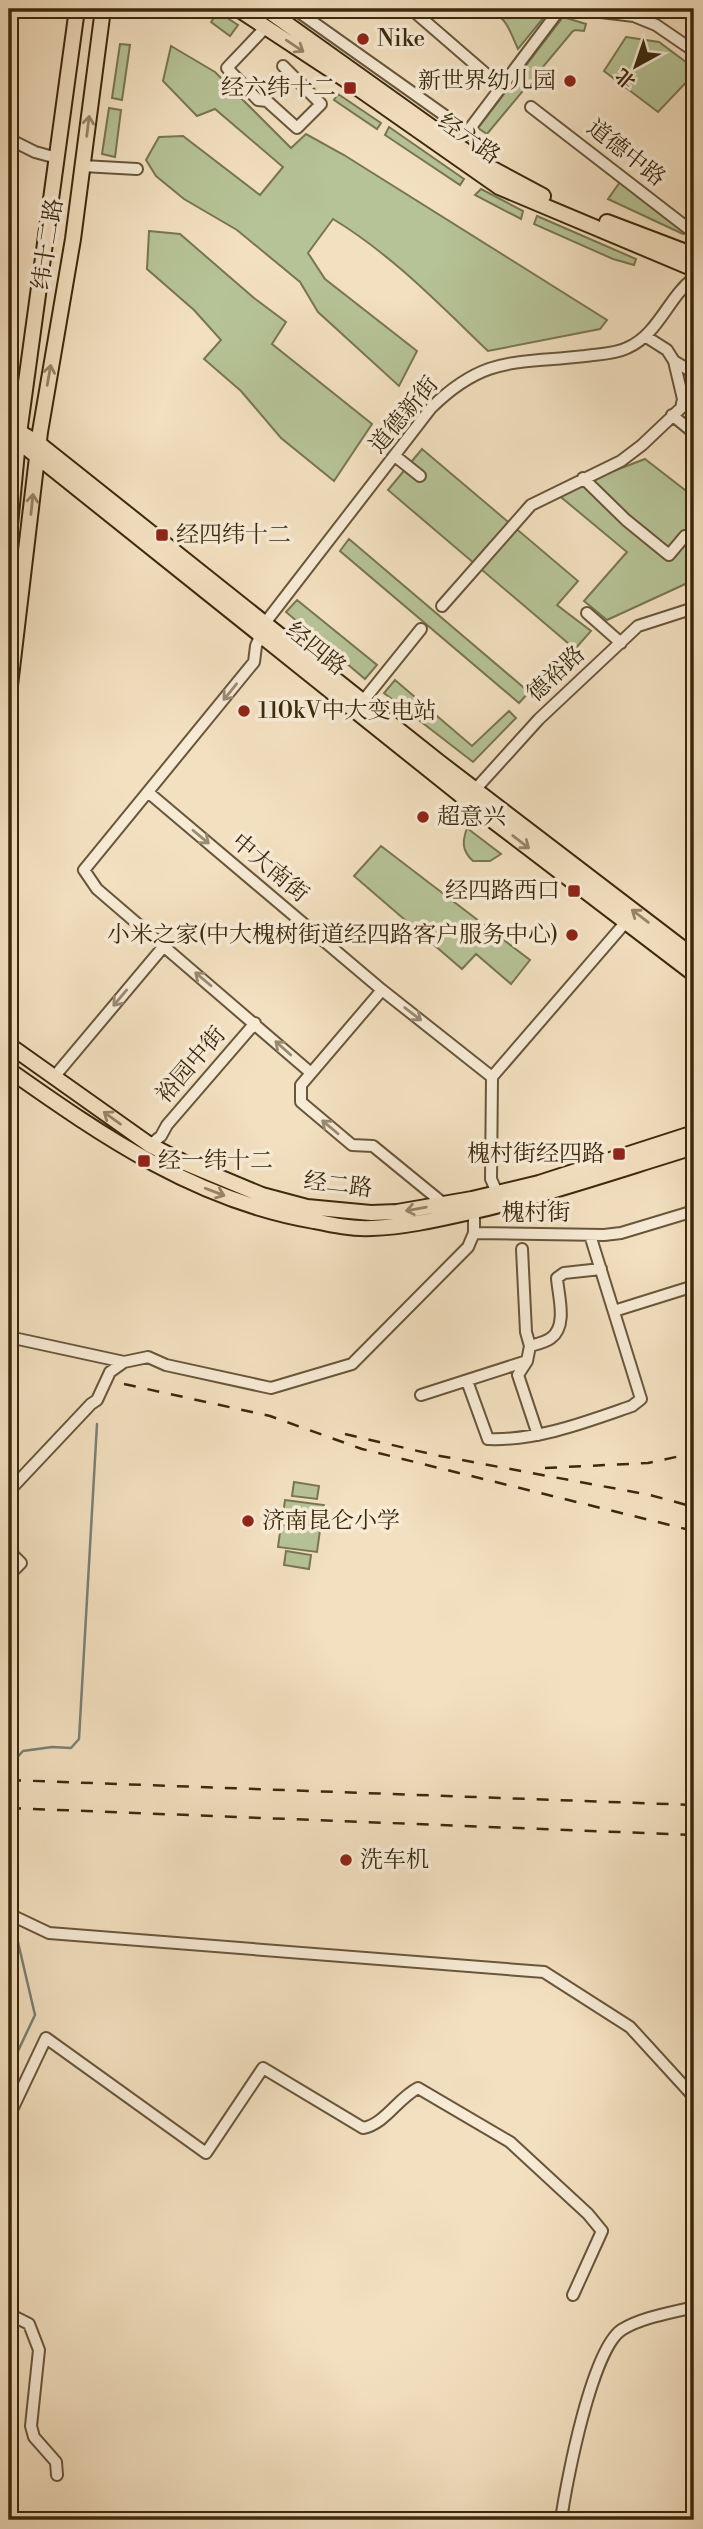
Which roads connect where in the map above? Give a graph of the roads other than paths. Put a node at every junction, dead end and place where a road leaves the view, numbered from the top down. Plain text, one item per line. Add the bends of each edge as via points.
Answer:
1 (77, 9) edge
2 (103, 9) edge
3 (238, 9) edge
4 (266, 9) edge
5 (296, 9) edge
6 (411, 9) edge
7 (560, 9) edge
8 (576, 9) edge
9 (288, 24) junction
10 (266, 27) junction
11 (694, 51) edge
12 (283, 66) dead end
13 (500, 86) junction
14 (531, 107) dead end
15 (468, 132) junction
16 (9, 139) edge
17 (458, 146) junction
18 (57, 158) junction
19 (83, 166) junction
20 (138, 169) dead end
21 (694, 233) edge
22 (694, 255) edge
23 (694, 269) edge
24 (694, 278) edge
25 (645, 336) junction
26 (674, 361) junction
27 (694, 373) edge
28 (694, 400) edge
29 (676, 411) junction
30 (694, 433) edge
31 (14, 434) edge
32 (38, 450) junction
33 (395, 456) junction
34 (420, 476) dead end
35 (583, 478) junction
36 (9, 522) edge
37 (9, 536) edge
38 (694, 543) edge
39 (442, 606) dead end
40 (694, 608) edge
41 (587, 613) dead end
42 (263, 628) junction
43 (421, 629) dead end
44 (621, 643) junction
45 (9, 694) edge
46 (363, 701) junction
47 (149, 793) junction
48 (471, 795) junction
49 (625, 923) junction
50 (164, 946) junction
51 (694, 957) edge
52 (694, 974) edge
53 (382, 990) junction
54 (255, 1023) junction
55 (9, 1045) edge
56 (9, 1070) edge
57 (311, 1073) junction
58 (54, 1077) junction
59 (492, 1077) junction
60 (694, 1133) edge
61 (150, 1146) junction
62 (694, 1147) edge
63 (494, 1194) junction
64 (444, 1204) junction
65 (474, 1211) junction
66 (694, 1211) edge
67 (474, 1234) junction
68 (590, 1235) junction
69 (522, 1249) dead end
70 (601, 1269) junction
71 (694, 1286) edge
72 (614, 1311) junction
73 (9, 1337) edge
74 (530, 1346) junction
75 (124, 1362) junction
76 (527, 1362) junction
77 (467, 1381) junction
78 (421, 1395) dead end
79 (538, 1434) junction
80 (9, 1490) edge
81 (9, 1551) edge
82 (9, 1575) edge
83 (9, 1914) edge
84 (694, 2097) edge
85 (9, 2116) edge
86 (573, 2295) dead end
87 (694, 2307) edge
88 (9, 2314) edge
89 (57, 2475) dead end
90 (561, 2520) edge

1 - 18 main road, 纬十二路
19 -> 2 main road, 纬十二路
3 - 10 main road, 经六路
4 - 9 main road, 经六路
5 - 9 street
5 - 15 street
6 - 13 street
7 - 13 street
8 - 11 street via 634,16 656,24
9 - 17 main road, 经六路
10 - 12 street via 227,68 258,100 267,101 297,128 321,104
10 -> 23 main road, 经六路 via 499,187
13 - 15 street
14 - 21 street, 道德中路
15 - 17 street
16 - 18 street
17 - 22 main road, 经六路 via 554,201
18 - 31 main road, 纬十二路
19 - 20 street
32 -> 19 main road, 纬十二路
24 - 25 street, 道德新街
25 - 26 street via 667,350
25 - 33 street, 道德新街 via 612,352 515,361 479,372 452,388 432,408
26 - 27 street
26 - 29 street via 683,399
28 - 29 street
29 - 30 street
29 - 35 street via 621,461
31 - 32 main road, 经四路
31 - 36 main road, 纬十二路
32 - 42 main road, 经四路
45 -> 32 main road, 纬十二路
33 - 34 street
33 - 42 street, 道德新街
35 - 38 street via 669,555 685,536
35 - 39 street via 531,505
36 - 37 main road, 纬十二路
40 - 44 street, 德裕路 via 638,626
41 - 44 street
42 - 46 main road, 经四路
42 -> 47 street via 254,662
42 - 48 main road, 经四路
43 - 46 street
44 - 48 street, 德裕路 via 540,719
46 - 48 main road, 经四路
47 - 50 street via 84,870 97,889
47 -> 53 street, 中大南街
48 -> 49 main road, 经四路
51 -> 48 main road, 经四路
49 - 52 main road, 经四路
49 - 59 street
54 -> 50 street
50 -> 58 street
53 - 57 street
53 -> 59 street, 中大南街
57 -> 54 street, 裕园中街
54 - 61 street, 裕园中街
55 - 58 main road, 经二路
56 -> 65 main road, 经二路 via 93,1129 185,1181 274,1214 373,1228
64 -> 57 street via 373,1146 352,1145 301,1102 301,1085
61 -> 58 main road, 经二路
59 - 63 street
60 - 63 main road, 经二路
64 -> 61 main road, 经二路 via 372,1213 307,1207 262,1195
62 - 65 main road, 经二路
63 - 64 main road, 经二路
65 - 67 street, 槐村街
66 - 68 street, 槐村街 via 621,1233
67 - 68 street, 槐村街
67 - 75 street via 468,1247 352,1364 271,1388 148,1357
68 - 70 street
69 - 74 street
70 - 72 street
70 - 74 street via 556,1278 558,1332
71 - 72 street
72 - 79 street via 641,1399 632,1406
73 - 75 street
74 - 76 street
75 - 80 street via 110,1371 97,1400
76 - 77 street
76 - 79 street via 518,1375
77 - 78 street
77 - 79 street via 488,1439
81 - 82 street via 20,1563
83 - 84 street via 49,1933 544,1972 630,2027
85 - 86 street via 46,2038 206,2153 263,2068 363,2128 373,2126 418,2088 510,2142 602,2231
87 - 90 street via 621,2330 608,2344 583,2419
88 - 89 street via 29,2324 39,2350 31,2426 34,2437 56,2462

